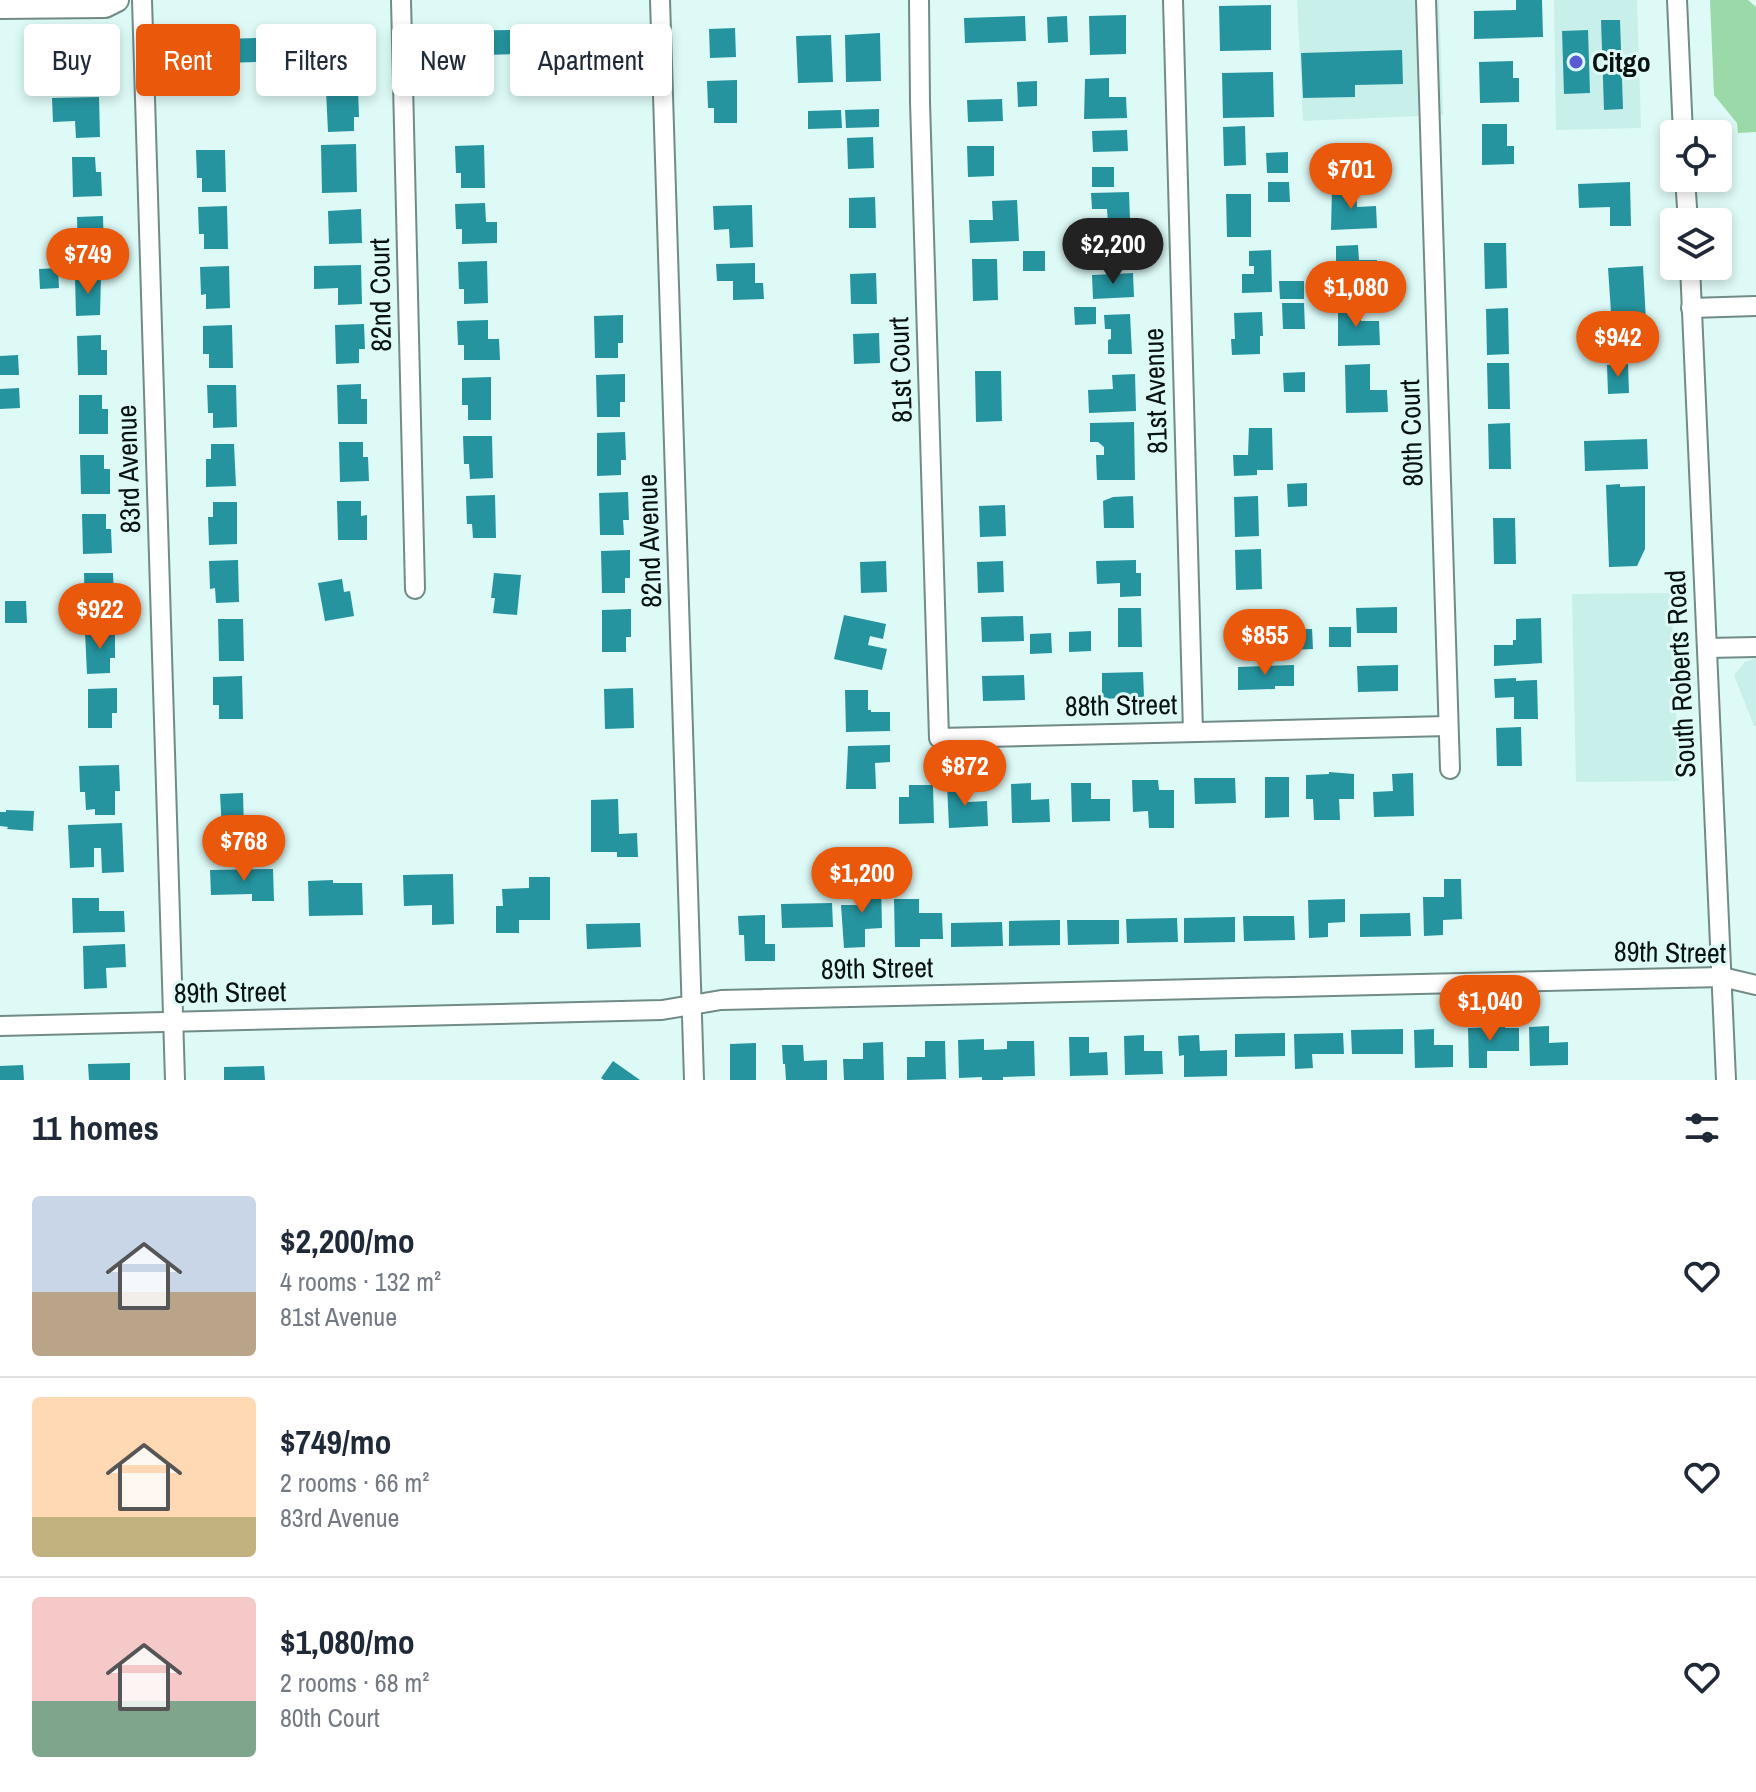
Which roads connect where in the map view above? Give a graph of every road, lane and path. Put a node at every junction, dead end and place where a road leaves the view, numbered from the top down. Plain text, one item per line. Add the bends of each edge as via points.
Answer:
1 (117, 0) edge
2 (142, 0) edge
3 (401, 0) edge
4 (660, 0) edge
5 (919, 0) edge
6 (1173, 0) edge
7 (1426, 0) edge
8 (1677, 0) edge
9 (0, 7) edge
10 (1682, 120) edge
11 (1690, 280) edge
12 (1756, 306) edge
13 (1691, 308) junction
14 (415, 589) dead end
15 (1756, 647) edge
16 (1707, 648) junction
17 (1448, 726) junction
18 (1193, 732) junction
19 (939, 738) joint
20 (1450, 769) dead end
21 (1722, 977) junction
22 (1756, 985) edge
23 (691, 1005) junction
24 (172, 1022) junction
25 (0, 1026) edge
26 (175, 1080) edge
27 (694, 1080) edge
28 (1726, 1080) edge

1 - 9 main road via 105,6
2 - 24 street, 83rd Avenue
3 - 14 street, 82nd Court
4 - 23 street, 82nd Avenue
5 - 19 street, 81st Court
6 - 18 street, 81st Avenue
7 - 17 street, 80th Court
8 - 10 street
11 - 13 street, South Roberts Road
12 - 13 street
13 - 16 street, South Roberts Road
15 - 16 street
16 - 21 street, South Roberts Road
17 - 18 street, 88th Street
17 - 20 street, 80th Court
18 - 19 street, 88th Street
21 - 22 street, 89th Street
21 - 23 street, 89th Street via 721,1000
21 - 28 street, South Roberts Road
23 - 24 street, 89th Street via 662,1010
23 - 27 street, 82nd Avenue
24 - 25 street, 89th Street
24 - 26 street, 83rd Avenue

